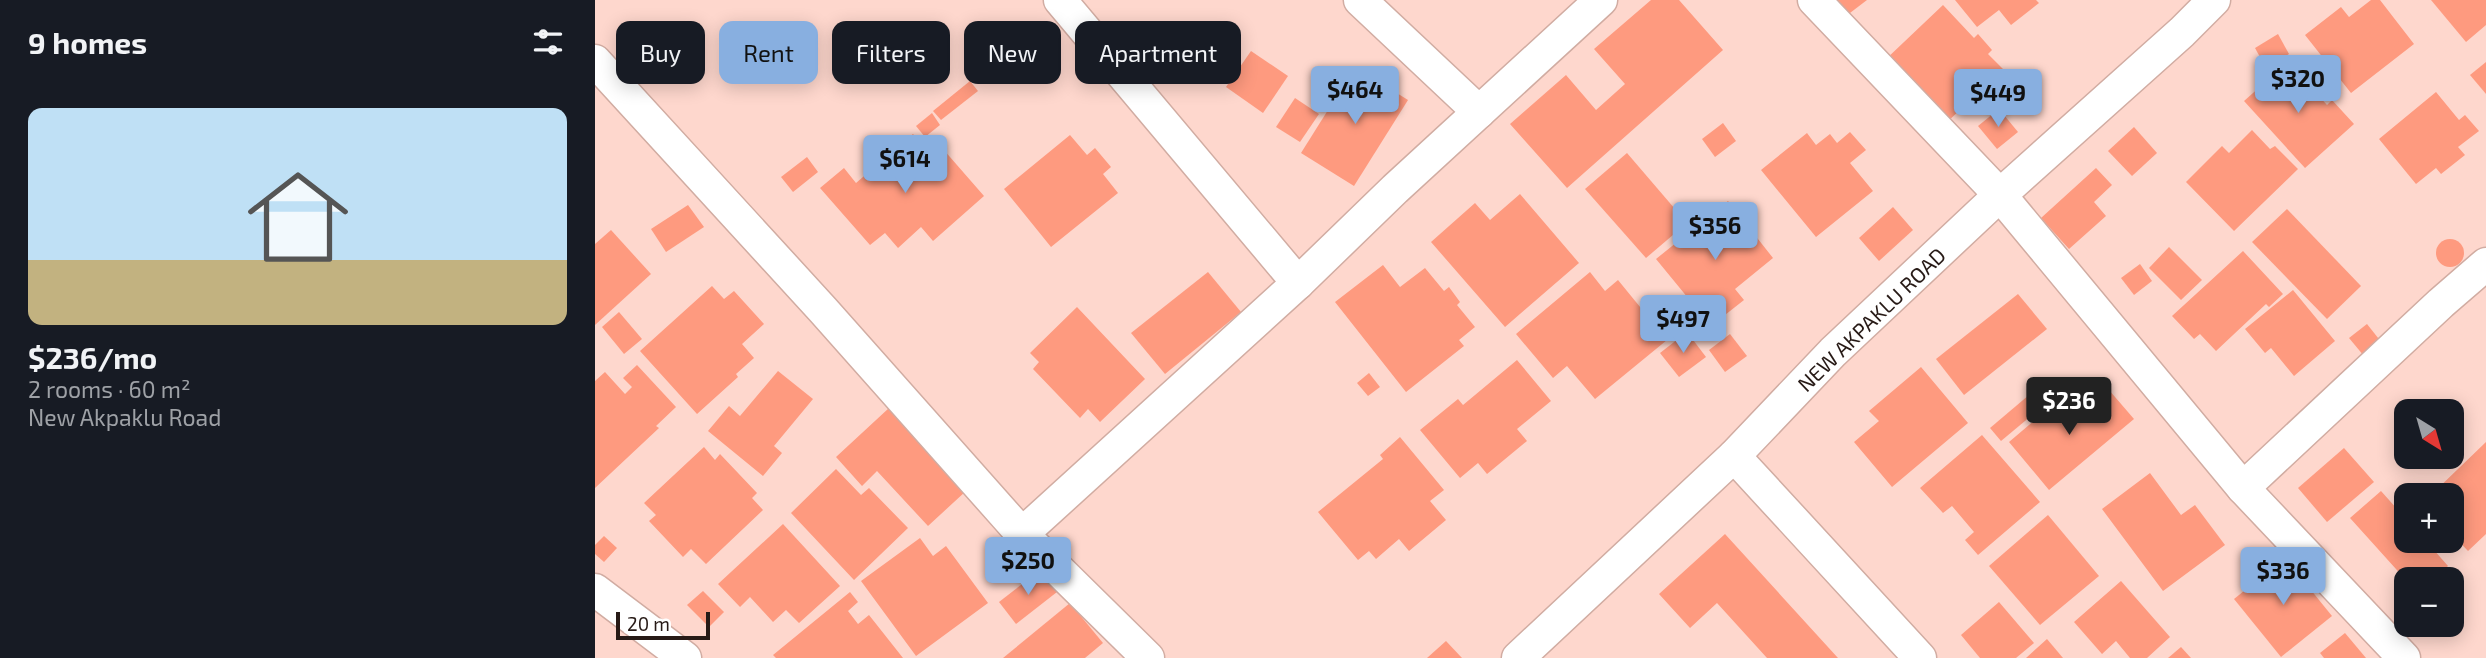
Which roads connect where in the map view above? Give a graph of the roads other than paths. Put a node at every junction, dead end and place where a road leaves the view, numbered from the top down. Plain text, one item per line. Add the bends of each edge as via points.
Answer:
1 (1060, 0) edge
2 (1360, 0) edge
3 (1601, 0) edge
4 (1814, 0) edge
5 (2214, 0) edge
6 (595, 61) edge
7 (1479, 112) junction
8 (2000, 195) junction
9 (2486, 264) edge
10 (1298, 283) junction
11 (1734, 456) junction
12 (2243, 488) junction
13 (1022, 534) junction
14 (595, 590) edge
15 (685, 658) edge
16 (1148, 658) edge
17 (1518, 658) edge
18 (1920, 658) edge
19 (2404, 658) edge

1 - 10 street
2 - 7 street
3 - 7 street
4 - 8 street
5 - 8 street, NEW AKPAKLU ROAD
6 - 13 street
7 - 10 street
8 - 11 street, NEW AKPAKLU ROAD via 1833,352
8 - 12 street
9 - 12 street
10 - 13 street
11 - 17 street, NEW AKPAKLU ROAD
11 - 18 street
12 - 19 street
13 - 16 street
14 - 15 street

